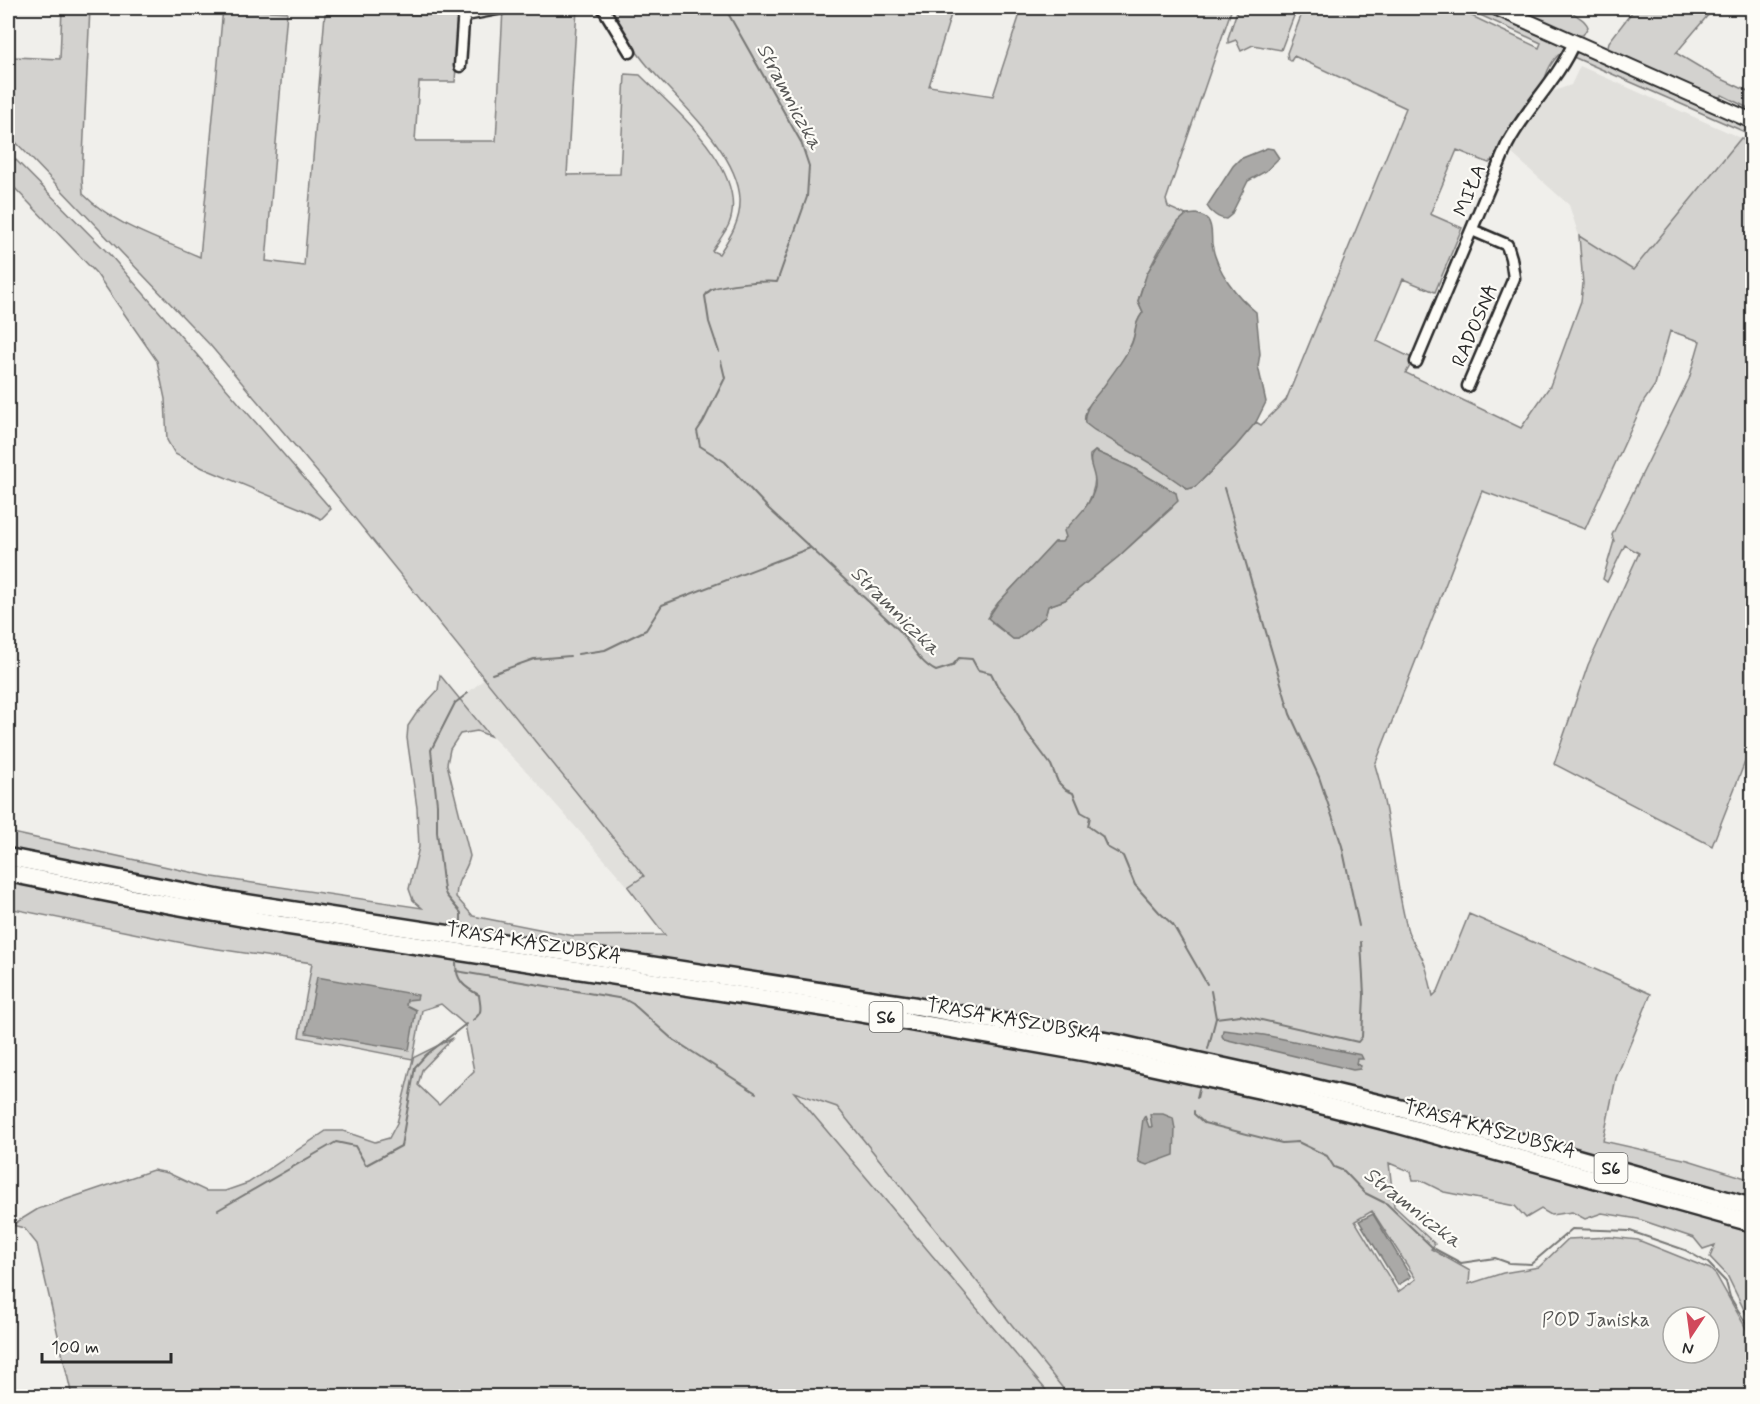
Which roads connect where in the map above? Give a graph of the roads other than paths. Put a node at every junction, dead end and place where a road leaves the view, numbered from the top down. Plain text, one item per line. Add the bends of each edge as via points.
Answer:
1 (503, 8) edge
2 (603, 8) edge
3 (1497, 8) edge
4 (1574, 42) junction
5 (630, 52) dead end
6 (460, 66) dead end
7 (1752, 121) edge
8 (1472, 230) junction
9 (1416, 362) dead end
10 (1468, 386) dead end
11 (8, 857) edge
12 (8, 873) edge
13 (1752, 1207) edge
14 (1752, 1223) edge

1 - 6 street via 466,15
2 - 5 street
3 - 4 main road
4 - 7 main road
4 - 8 street, MIŁA via 1558,72 1514,132
8 - 9 street, MIŁA
8 - 10 street, RADOSNA via 1507,244 1514,274
11 - 13 highway, TRASA KASZUBSKA / S6 via 227,900 916,1006 1127,1045 1403,1109
12 - 14 highway, TRASA KASZUBSKA / S6 via 294,926 893,1018 1094,1054 1384,1121

